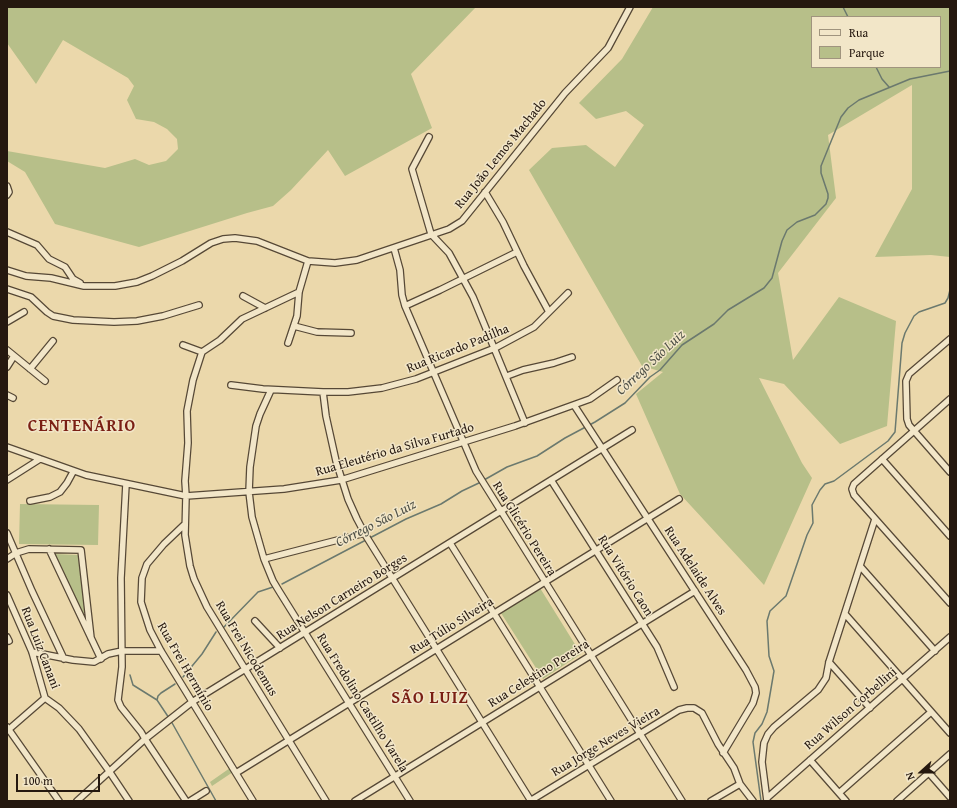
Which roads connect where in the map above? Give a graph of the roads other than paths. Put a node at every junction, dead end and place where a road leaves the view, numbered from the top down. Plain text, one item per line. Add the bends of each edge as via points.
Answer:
1 (630, 7) edge
2 (429, 137) dead end
3 (7, 186) edge
4 (485, 192) junction
5 (7, 195) edge
6 (7, 232) edge
7 (431, 234) junction
8 (394, 248) junction
9 (517, 252) junction
10 (308, 261) junction
11 (7, 270) edge
12 (464, 279) junction
13 (84, 286) junction
14 (7, 289) edge
15 (299, 292) junction
16 (568, 293) dead end
17 (243, 296) dead end
18 (199, 305) dead end
19 (405, 306) junction
20 (265, 308) junction
21 (24, 312) dead end
22 (549, 312) junction
23 (7, 322) edge
24 (294, 326) junction
25 (351, 333) dead end
26 (950, 339) edge
27 (53, 341) dead end
28 (288, 343) dead end
29 (183, 345) dead end
30 (495, 348) junction
31 (7, 350) edge
32 (202, 352) junction
33 (14, 356) junction
34 (572, 357) dead end
35 (7, 367) edge
36 (30, 369) junction
37 (433, 373) junction
38 (507, 376) junction
39 (617, 380) dead end
40 (45, 381) dead end
41 (231, 384) dead end
42 (270, 390) junction
43 (323, 392) junction
44 (7, 395) edge
45 (13, 398) dead end
46 (948, 401) edge
47 (574, 405) junction
48 (950, 408) edge
49 (525, 423) junction
50 (632, 430) dead end
51 (914, 431) junction
52 (463, 442) junction
53 (7, 447) edge
54 (602, 448) junction
55 (40, 459) junction
56 (882, 459) junction
57 (73, 472) junction
58 (950, 472) edge
59 (7, 480) edge
60 (341, 480) junction
61 (551, 480) junction
62 (126, 484) junction
63 (249, 492) junction
64 (186, 496) junction
65 (679, 499) dead end
66 (30, 501) dead end
67 (500, 512) junction
68 (648, 518) junction
69 (875, 519) junction
70 (185, 524) junction
71 (7, 533) edge
72 (366, 535) junction
73 (950, 536) edge
74 (450, 543) junction
75 (49, 549) junction
76 (596, 550) junction
77 (16, 553) junction
78 (7, 559) edge
79 (264, 559) junction
80 (860, 566) junction
81 (393, 578) junction
82 (545, 582) junction
83 (695, 591) junction
84 (7, 595) edge
85 (950, 603) edge
86 (493, 614) junction
87 (845, 614) junction
88 (255, 621) dead end
89 (642, 624) junction
90 (306, 632) junction
91 (950, 637) edge
92 (91, 638) junction
93 (280, 648) junction
94 (436, 649) junction
95 (122, 651) junction
96 (161, 651) junction
97 (935, 651) junction
98 (32, 652) junction
99 (591, 655) junction
100 (64, 659) junction
101 (101, 659) junction
102 (829, 662) junction
103 (245, 670) junction
104 (902, 679) junction
105 (540, 687) junction
106 (674, 687) dead end
107 (45, 698) junction
108 (192, 702) junction
109 (349, 702) junction
110 (870, 708) junction
111 (931, 712) junction
112 (482, 722) junction
113 (8, 729) edge
114 (950, 733) edge
115 (640, 734) junction
116 (145, 739) junction
117 (288, 740) junction
118 (723, 753) junction
119 (950, 754) edge
120 (810, 760) junction
121 (590, 765) junction
122 (109, 771) junction
123 (236, 772) junction
124 (929, 773) junction
125 (395, 776) junction
126 (740, 784) junction
127 (206, 791) dead end
128 (839, 793) junction
129 (950, 797) edge
130 (767, 800) edge
131 (59, 801) edge
132 (77, 801) edge
133 (129, 801) edge
134 (186, 801) edge
135 (190, 801) edge
136 (253, 801) edge
137 (326, 801) edge
138 (355, 801) edge
139 (410, 801) edge
140 (531, 801) edge
141 (611, 801) edge
142 (682, 801) edge
143 (712, 801) edge
144 (752, 801) edge
145 (846, 801) edge
146 (897, 801) edge

1 - 4 street, Rua João Lemos Machado via 608,48 565,92
2 - 7 street via 412,168
3 - 5 street
4 - 7 street, Rua João Lemos Machado via 456,226
4 - 9 street via 504,222
6 - 13 street via 37,245 49,259 65,267 73,279
7 - 8 street, Rua João Lemos Machado
7 - 12 street
8 - 10 street, Rua João Lemos Machado via 346,262
8 - 19 street, Rua Glicério Pereira
9 - 12 street
9 - 22 street
10 - 13 street, Rua João Lemos Machado via 257,241 223,239 137,282 115,286
10 - 15 street
11 - 13 street, Rua João Lemos Machado via 26,276 51,278
12 - 19 street
12 - 30 street
14 - 18 street via 31,298 53,316 73,320 137,321
15 - 20 street
15 - 24 street
16 - 22 street, Rua Ricardo Padilha
17 - 20 street
19 - 37 street, Rua Glicério Pereira
20 - 32 street via 239,320 220,340
21 - 23 street
22 - 30 street, Rua Ricardo Padilha via 534,328
24 - 25 street via 317,332
24 - 28 street
26 - 51 street via 906,377 907,419
27 - 36 street
29 - 32 street
30 - 37 street, Rua Ricardo Padilha
30 - 38 street
31 - 33 street
32 - 64 street, Rua Frei Nicodemus via 187,411 188,443 184,481
33 - 35 street
33 - 36 street
34 - 38 street via 530,367
36 - 40 street
37 - 43 street, Rua Ricardo Padilha via 382,388
37 - 52 street, Rua Glicério Pereira
38 - 49 street
39 - 47 street, Rua Eleutério da Silva Furtado via 596,396
41 - 42 street, Rua Ricardo Padilha
42 - 43 street, Rua Ricardo Padilha
42 - 63 street, Rua Fredolino Castilho Varela via 254,438
43 - 60 street
44 - 45 street
46 - 48 street
46 - 51 street
47 - 49 street, Rua Eleutério da Silva Furtado
47 - 54 street, Rua Adelaide Alves
49 - 52 street, Rua Eleutério da Silva Furtado
50 - 54 street, Rua Nelson Carneiro Borges
51 - 56 street
51 - 58 street
52 - 60 street, Rua Eleutério da Silva Furtado
52 - 67 street, Rua Glicério Pereira via 479,477
53 - 55 street, Rua Eleutério da Silva Furtado
54 - 61 street, Rua Nelson Carneiro Borges
54 - 68 street, Rua Adelaide Alves
55 - 57 street, Rua Eleutério da Silva Furtado
55 - 59 street
56 - 69 street via 854,484 852,489
56 - 73 street
57 - 62 street, Rua Eleutério da Silva Furtado
57 - 66 street via 60,492
60 - 63 street, Rua Eleutério da Silva Furtado via 289,489
60 - 72 street
61 - 67 street, Rua Nelson Carneiro Borges
61 - 76 street, Rua Vitório Caon
62 - 64 street, Rua Eleutério da Silva Furtado
62 - 95 street via 121,578
63 - 64 street, Rua Eleutério da Silva Furtado
63 - 79 street, Rua Fredolino Castilho Varela via 252,517
64 - 70 street, Rua Frei Nicodemus
65 - 68 street, Rua Túlio Silveira
67 - 74 street, Rua Nelson Carneiro Borges
67 - 82 street, Rua Glicério Pereira
68 - 76 street, Rua Túlio Silveira
68 - 83 street, Rua Adelaide Alves
69 - 80 street
69 - 85 street
70 - 96 street, Rua Frei Hermínio via 152,556 142,578 141,602 150,630
70 - 103 street, Rua Frei Nicodemus via 190,566 198,591
71 - 77 street
72 - 79 street
72 - 81 street
74 - 81 street, Rua Nelson Carneiro Borges
74 - 86 street
75 - 77 street via 29,549
75 - 92 street
75 - 92 street via 81,550
76 - 82 street, Rua Túlio Silveira
76 - 89 street, Rua Vitório Caon
77 - 78 street
77 - 100 street
79 - 90 street, Rua Fredolino Castilho Varela via 273,581
80 - 87 street
80 - 97 street
81 - 90 street, Rua Nelson Carneiro Borges
81 - 94 street
82 - 86 street, Rua Túlio Silveira
82 - 99 street, Rua Glicério Pereira
83 - 89 street, Rua Celestino Pereira
83 - 118 street, Rua Adelaide Alves via 749,674 756,692 753,703
84 - 98 street, Rua Luiz Canani
86 - 94 street, Rua Túlio Silveira
86 - 105 street
87 - 102 street
87 - 104 street
88 - 93 street
89 - 99 street, Rua Celestino Pereira
89 - 106 street, Rua Vitório Caon via 659,650
90 - 93 street, Rua Nelson Carneiro Borges
90 - 109 street, Rua Fredolino Castilho Varela
91 - 97 street, Rua Wilson Corbellini
92 - 101 street
93 - 103 street, Rua Nelson Carneiro Borges
94 - 109 street, Rua Túlio Silveira
94 - 112 street
95 - 96 street
95 - 101 street via 108,654
95 - 116 street via 119,704
96 - 108 street, Rua Frei Hermínio
97 - 104 street, Rua Wilson Corbellini
98 - 100 street
98 - 107 street, Rua Luiz Canani
99 - 105 street, Rua Celestino Pereira
99 - 115 street, Rua Glicério Pereira
100 - 101 street via 94,662
102 - 110 street
102 - 130 street via 823,685 768,734 764,743 762,762
103 - 108 street, Rua Nelson Carneiro Borges
103 - 117 street, Rua Frei Nicodemus
104 - 110 street, Rua Wilson Corbellini
104 - 111 street
105 - 112 street, Rua Celestino Pereira
105 - 121 street
107 - 113 street
107 - 122 street, Rua Luiz Canani via 70,718
108 - 116 street, Rua Nelson Carneiro Borges
108 - 123 street, Rua Frei Hermínio
109 - 117 street, Rua Túlio Silveira
109 - 125 street, Rua Fredolino Castilho Varela
110 - 120 street, Rua Wilson Corbellini
111 - 114 street
111 - 128 street
112 - 125 street, Rua Celestino Pereira
112 - 140 street
113 - 131 street
115 - 118 street, Rua Jorge Neves Vieira via 682,709 694,708 702,713
115 - 121 street, Rua Jorge Neves Vieira
115 - 142 street, Rua Glicério Pereira
116 - 122 street, Rua Nelson Carneiro Borges
116 - 134 street
117 - 123 street, Rua Túlio Silveira
117 - 137 street, Rua Frei Nicodemus
118 - 126 street via 734,768
119 - 124 street
120 - 128 street
120 - 130 street, Rua Wilson Corbellini
121 - 140 street, Rua Jorge Neves Vieira
121 - 141 street
122 - 132 street, Rua Nelson Carneiro Borges
122 - 133 street, Rua Luiz Canani
123 - 136 street, Rua Frei Hermínio
124 - 129 street
124 - 146 street
125 - 138 street, Rua Celestino Pereira
125 - 139 street, Rua Fredolino Castilho Varela
126 - 143 street
126 - 144 street
127 - 135 street
128 - 145 street

